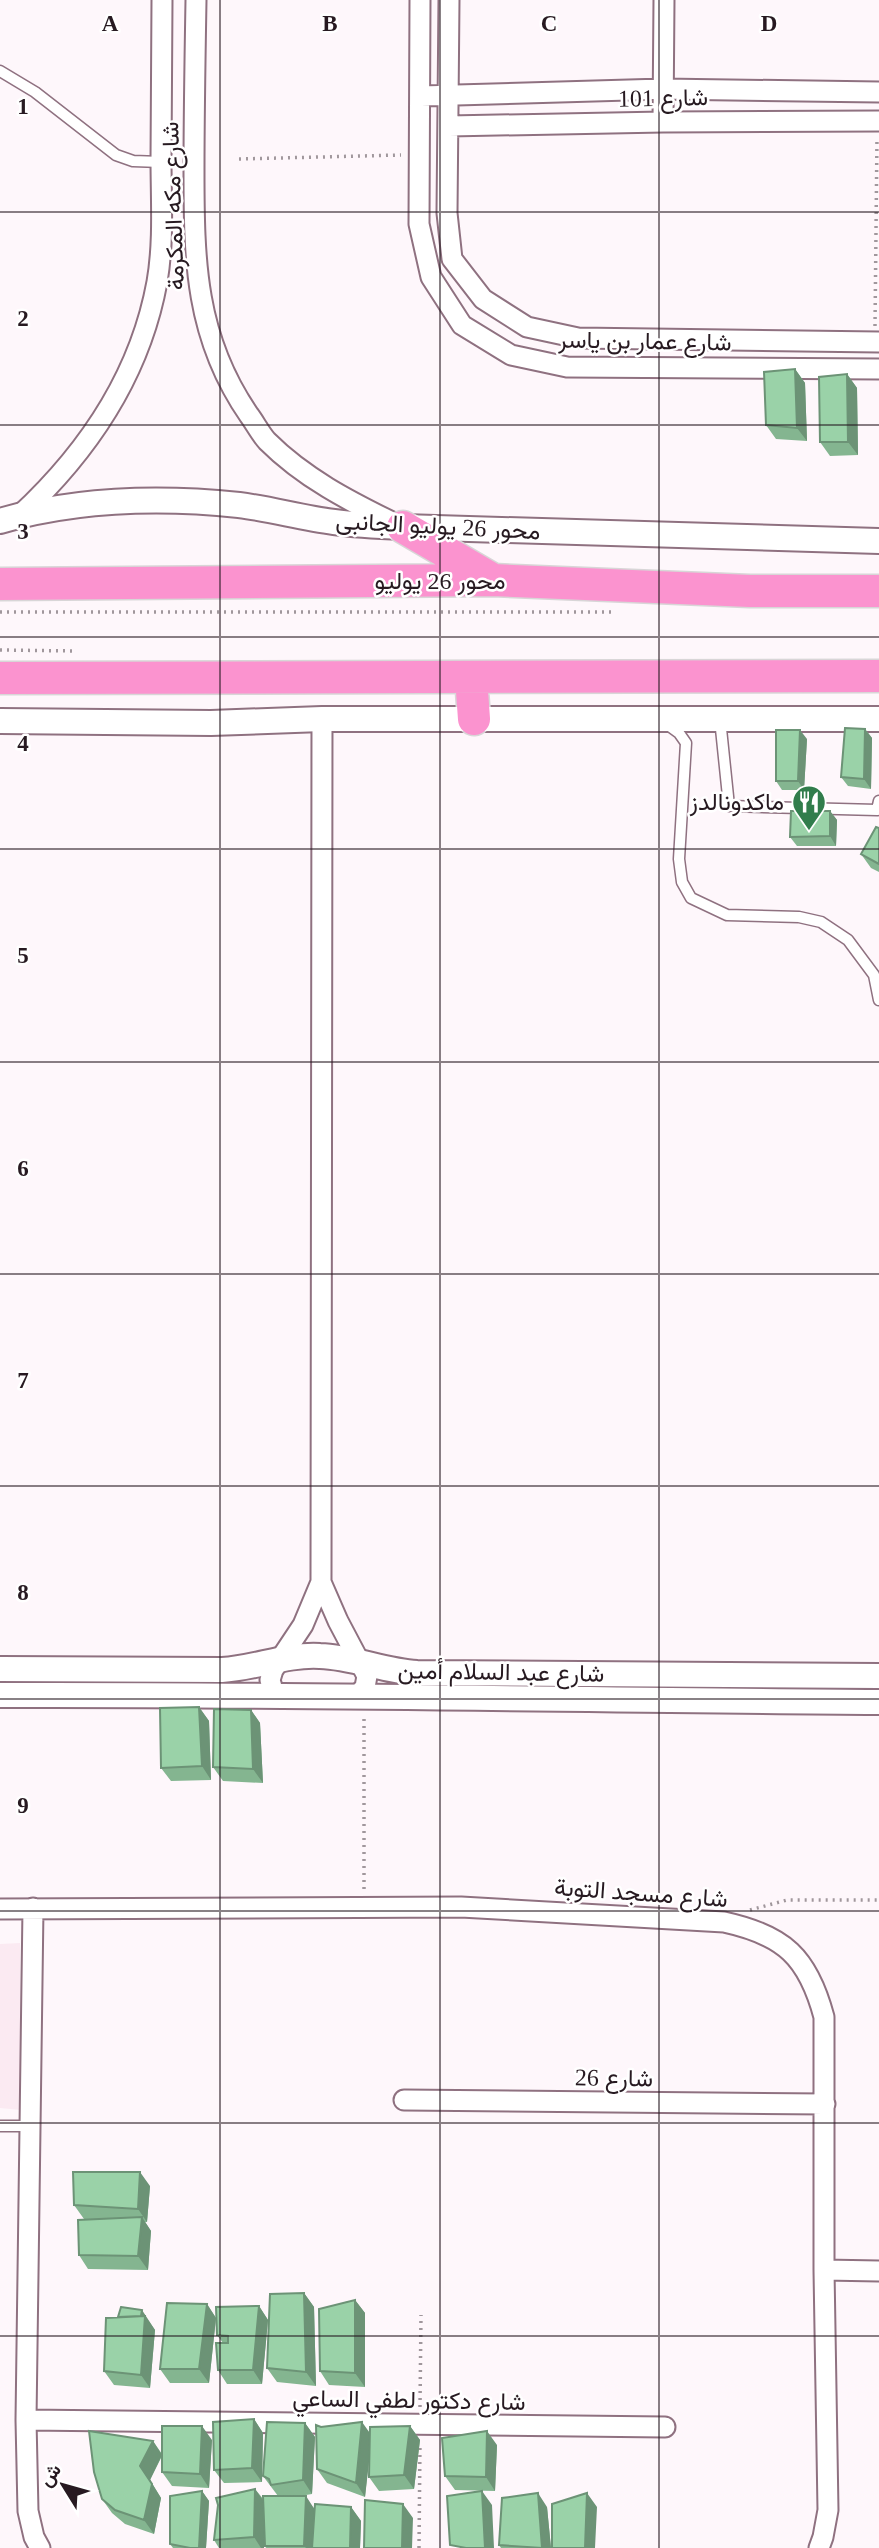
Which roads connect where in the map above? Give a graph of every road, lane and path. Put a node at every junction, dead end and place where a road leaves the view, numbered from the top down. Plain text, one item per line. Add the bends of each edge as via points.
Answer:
1 (162, 0) edge
2 (196, 0) edge
3 (420, 0) edge
4 (449, 0) edge
5 (664, 0) edge
6 (195, 24) junction
7 (162, 26) junction
8 (0, 71) edge
9 (663, 89) junction
10 (879, 92) edge
11 (421, 96) junction
12 (449, 96) junction
13 (878, 121) edge
14 (663, 122) junction
15 (449, 127) junction
16 (419, 154) junction
17 (239, 159) dead end
18 (194, 161) junction
19 (161, 162) junction
20 (617, 338) junction
21 (873, 342) edge
22 (616, 367) junction
23 (873, 369) edge
24 (9, 519) edge
25 (403, 527) junction
26 (879, 541) edge
27 (493, 580) junction
28 (0, 584) edge
29 (879, 591) edge
30 (0, 612) edge
31 (621, 612) dead end
32 (879, 676) edge
33 (471, 677) junction
34 (0, 678) edge
35 (322, 719) junction
36 (474, 719) junction
37 (659, 719) junction
38 (719, 719) junction
39 (879, 719) edge
40 (0, 721) edge
41 (879, 801) edge
42 (879, 1000) edge
43 (321, 1582) junction
44 (282, 1658) junction
45 (360, 1663) junction
46 (0, 1670) edge
47 (765, 1675) junction
48 (879, 1676) edge
49 (274, 1694) junction
50 (0, 1695) edge
51 (360, 1697) junction
52 (762, 1701) junction
53 (879, 1702) edge
54 (879, 1900) edge
55 (33, 1908) junction
56 (0, 1909) edge
57 (363, 1909) junction
58 (724, 1922) junction
59 (404, 2100) dead end
60 (825, 2104) junction
61 (0, 2126) edge
62 (29, 2126) junction
63 (824, 2270) junction
64 (879, 2271) edge
65 (26, 2420) junction
66 (665, 2427) dead end
67 (40, 2548) edge
68 (818, 2548) edge

1 - 7 street, شارع مكه المكرمة
2 - 6 street, شارع مكه المكرمة
3 - 11 street, شارع عمار بن ياسر
4 - 12 street, شارع عمار بن ياسر
5 - 9 street
6 - 7 street
6 - 18 street, شارع مكه المكرمة
7 - 19 street, شارع مكه المكرمة
8 - 19 lane via 116,155
9 - 10 street, شارع 101
9 - 12 street, شارع 101
9 - 14 street
11 - 12 street, شارع 101
11 - 16 street, شارع عمار بن ياسر
12 - 15 street, شارع عمار بن ياسر
13 - 14 street, شارع 101
13 - 21 path
14 - 15 street, شارع 101
15 - 20 street, شارع عمار بن ياسر via 447,213 452,259 484,299 527,327 578,338
16 - 17 path
16 - 22 street, شارع عمار بن ياسر via 419,224 431,277 462,325 511,355 567,367
18 - 19 street
18 - 25 street, شارع مكه المكرمة via 200,300 214,350 236,397 265,439 306,474 343,499
19 - 24 street, شارع مكه المكرمة via 157,282 132,365 86,444 58,478
20 - 21 street, شارع عمار بن ياسر
20 - 22 street
21 - 23 street via 864,355
22 - 23 street, شارع عمار بن ياسر
24 - 25 street, محور 26 يوليو الجانبى via 97,504 192,502
25 - 26 street, محور 26 يوليو الجانبى
25 - 27 highway
27 - 28 highway, محور 26 يوليو
27 - 29 highway, محور 26 يوليو via 750,591
30 - 31 path
32 - 33 highway
33 - 34 highway
33 - 36 highway
35 - 36 street
35 - 40 street
35 - 43 street
36 - 37 street
37 - 38 street
37 - 42 lane via 686,743 679,859 682,882 691,898 727,915 799,917 828,926 848,940 874,975
38 - 39 street
38 - 41 lane via 729,806 877,810
43 - 44 street via 303,1625
43 - 45 street
44 - 45 street, شارع عبد السلام أمين via 321,1656
44 - 46 street, شارع عبد السلام أمين via 222,1670
44 - 49 street via 270,1680
45 - 47 street, شارع عبد السلام أمين via 417,1674
45 - 51 street via 367,1682
47 - 48 street, شارع عبد السلام أمين
47 - 52 street
49 - 50 street, شارع عبد السلام أمين
49 - 51 street, شارع عبد السلام أمين
51 - 52 street, شارع عبد السلام أمين
51 - 57 path
52 - 53 street, شارع عبد السلام أمين
54 - 58 path via 787,1900
55 - 56 street, شارع مسجد التوبة
55 - 57 street, شارع مسجد التوبة
55 - 62 street
57 - 58 street, شارع مسجد التوبة via 461,1908
58 - 60 street, شارع مسجد التوبة via 754,1928 780,1942 801,1962 817,1988 824,2017
59 - 60 street, شارع 26
60 - 63 street, شارع مسجد التوبة
61 - 62 lane
62 - 65 street
63 - 64 street
63 - 68 street, شارع مسجد التوبة via 828,2510
65 - 66 street, شارع دكتور لطفي الساعي
65 - 67 street via 28,2511

